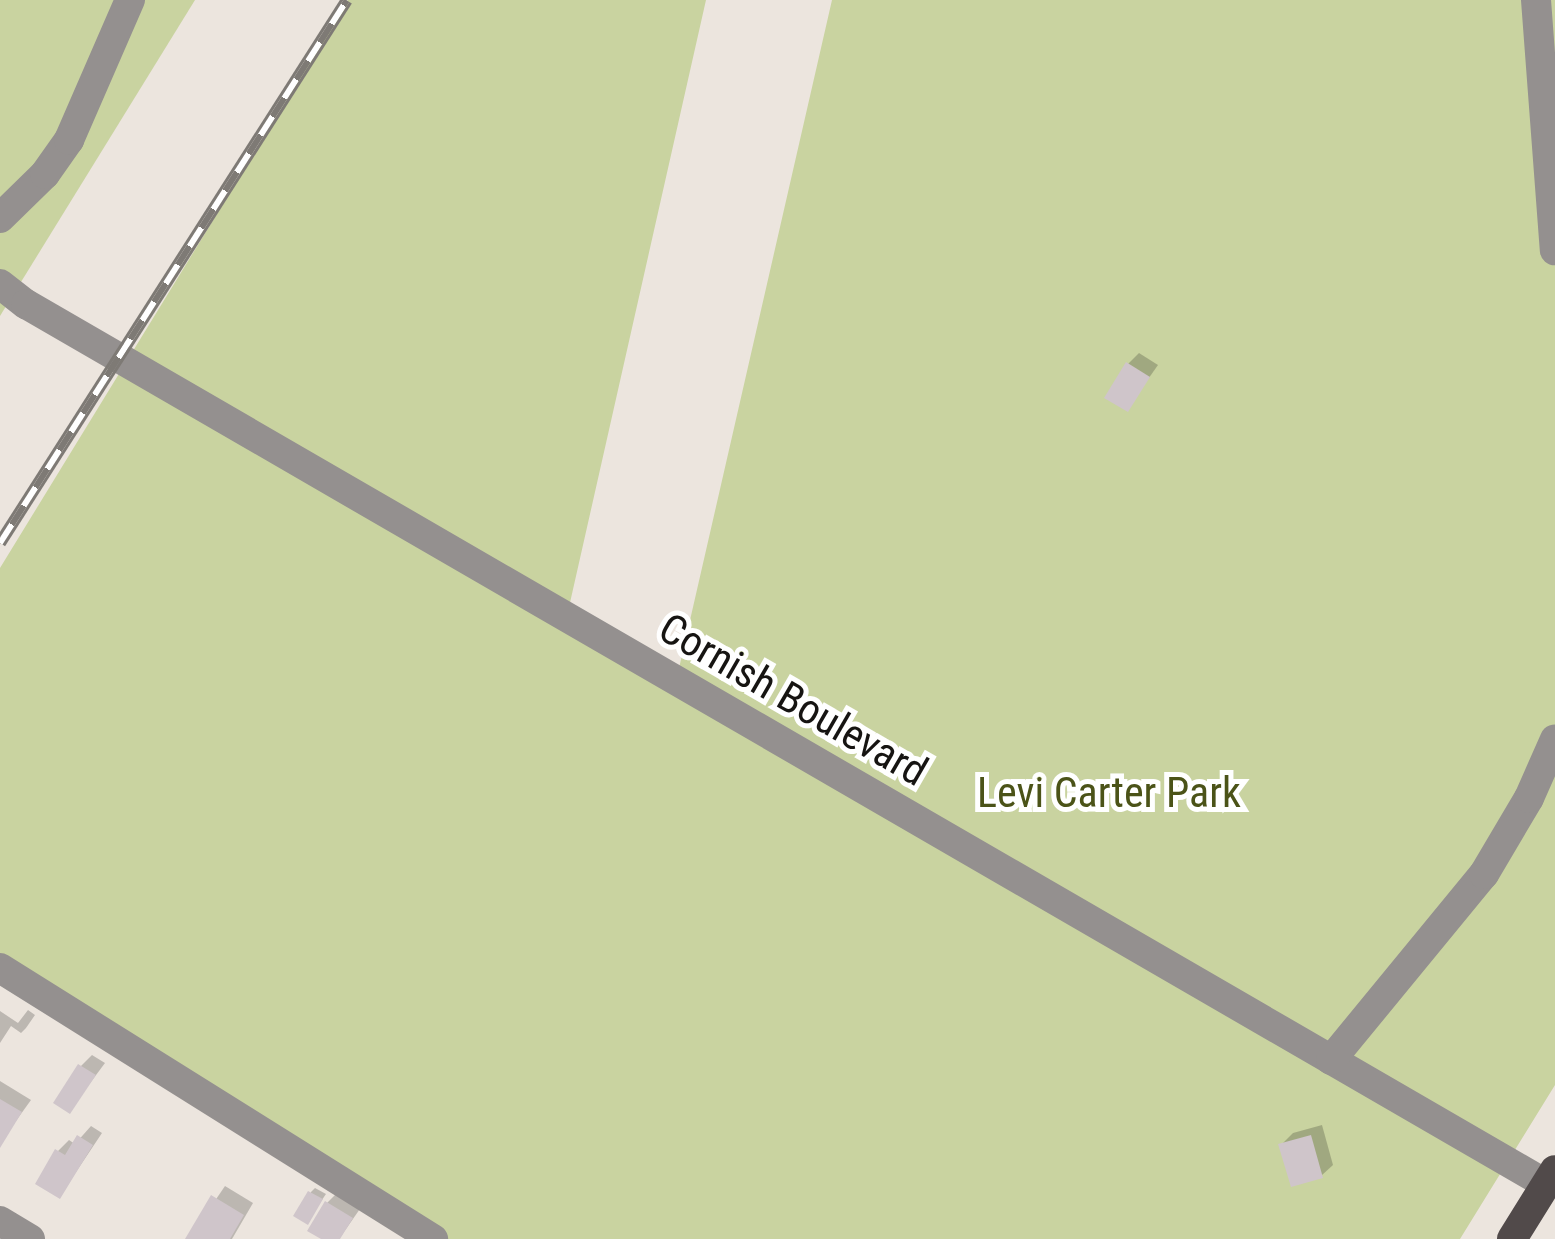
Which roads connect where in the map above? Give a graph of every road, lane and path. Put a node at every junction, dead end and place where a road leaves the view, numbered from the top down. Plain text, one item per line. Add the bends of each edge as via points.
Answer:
1 (130, 0) edge
2 (1536, 0) edge
3 (0, 218) edge
4 (1555, 250) edge
5 (0, 284) edge
6 (1555, 739) edge
7 (0, 968) edge
8 (1330, 1060) junction
9 (1551, 1177) edge
10 (433, 1239) edge
11 (1511, 1239) edge

1 - 3 street via 69,140
2 - 4 street
5 - 8 street, Cornish Boulevard
6 - 8 street via 1484,874
7 - 10 street
8 - 9 street, Cornish Boulevard
9 - 11 main road

